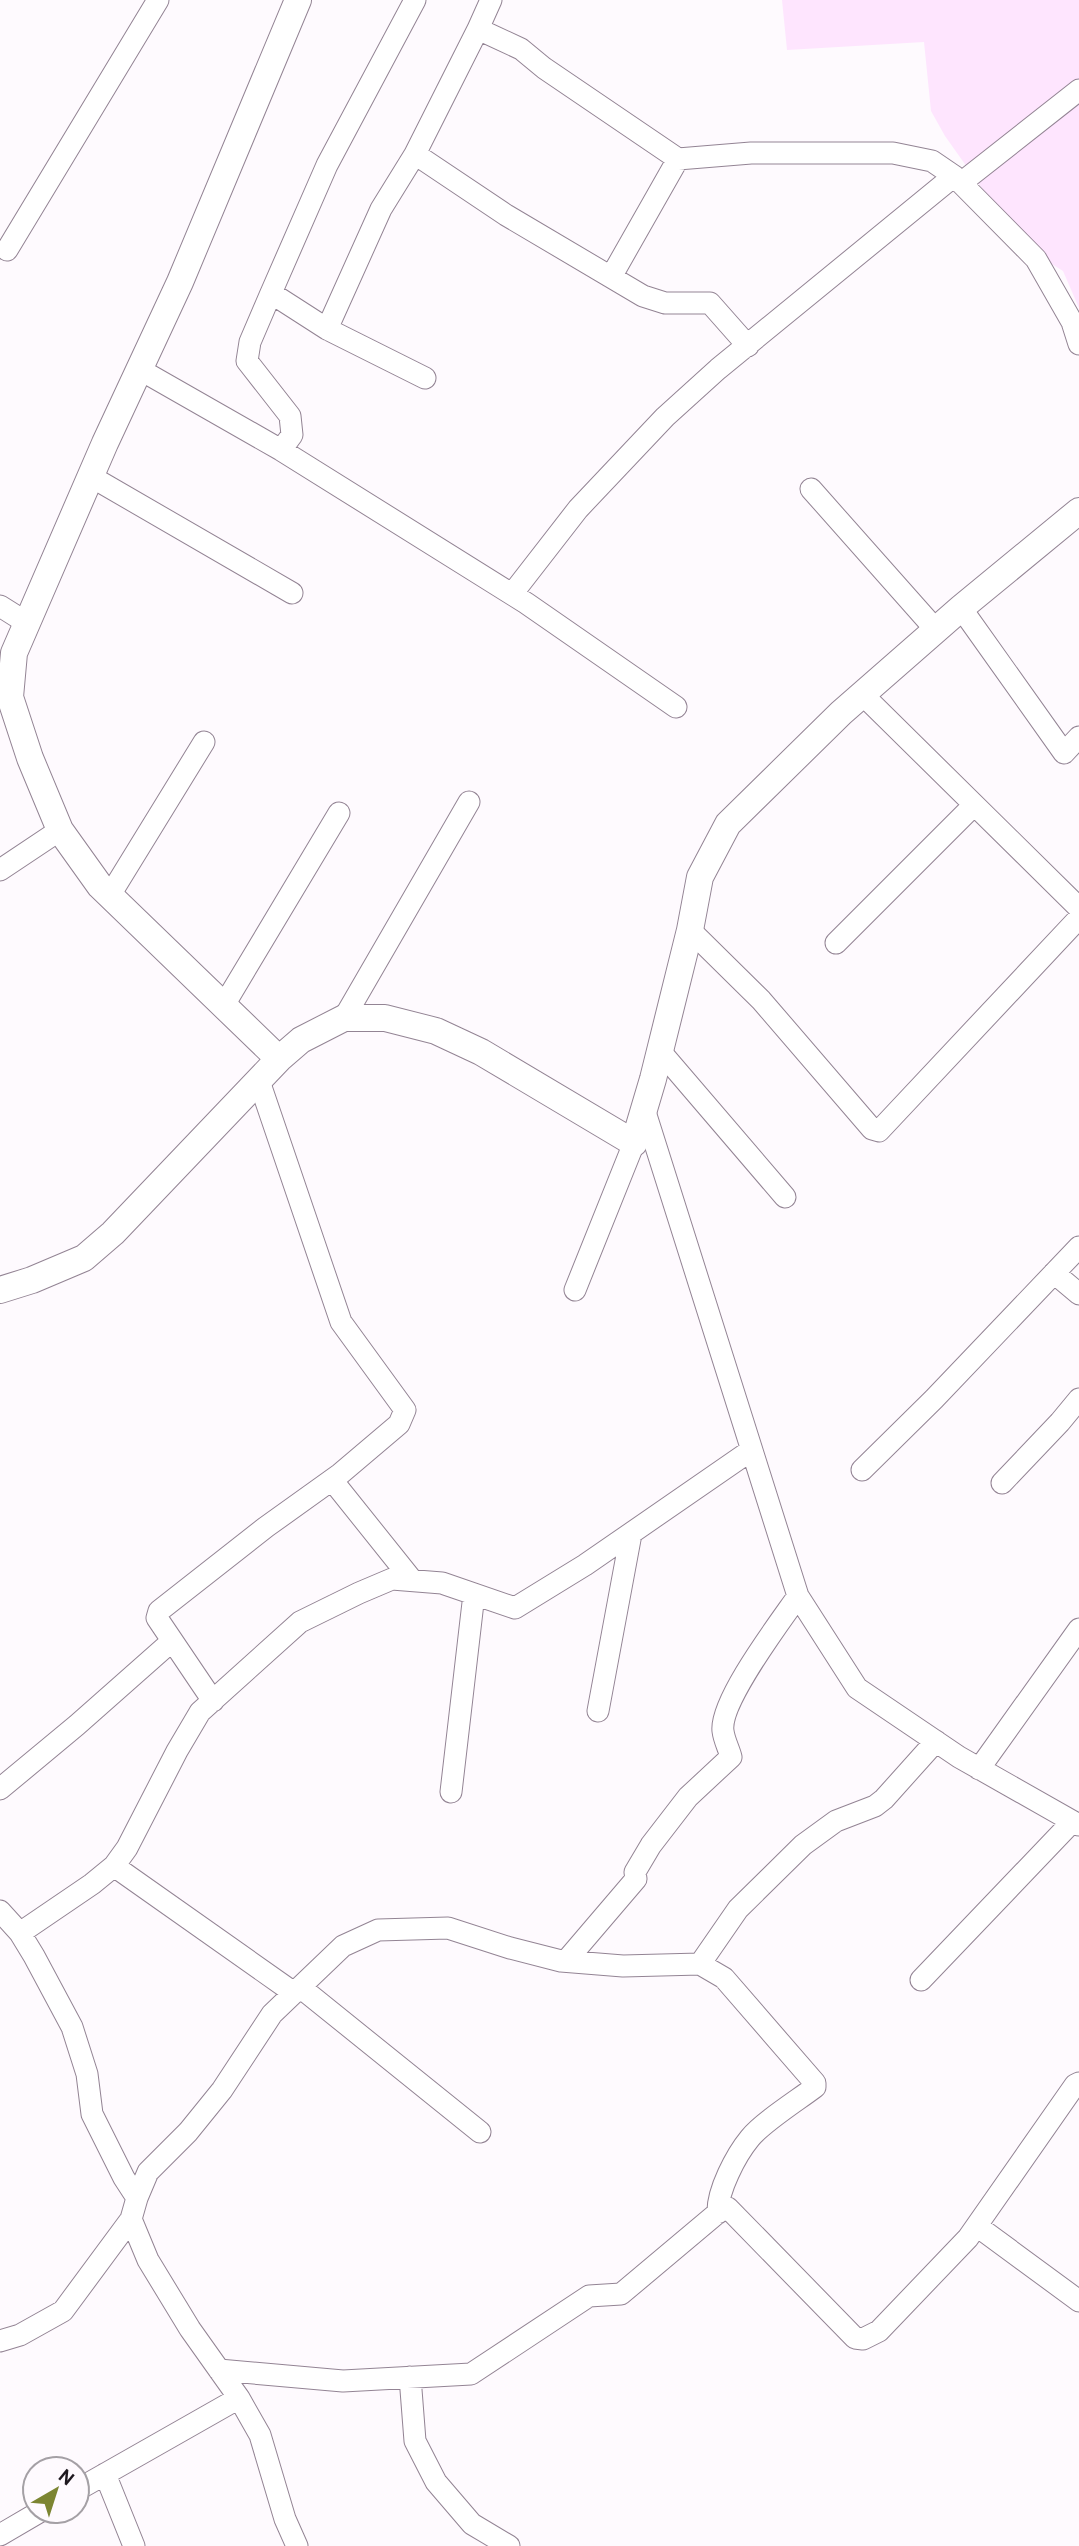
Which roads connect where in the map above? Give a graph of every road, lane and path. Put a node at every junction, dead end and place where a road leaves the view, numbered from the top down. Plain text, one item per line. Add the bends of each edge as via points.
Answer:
1 (158, 0) edge
2 (298, 0) edge
3 (415, 0) edge
4 (491, 0) edge
5 (478, 29) junction
6 (1079, 90) edge
7 (415, 155) junction
8 (678, 159) junction
9 (957, 180) junction
10 (7, 250) dead end
11 (611, 277) junction
12 (271, 293) junction
13 (327, 329) junction
14 (1079, 344) edge
15 (748, 346) junction
16 (139, 369) junction
17 (425, 378) dead end
18 (281, 450) junction
19 (90, 477) junction
20 (811, 489) dead end
21 (1079, 511) edge
22 (292, 593) dead end
23 (512, 594) junction
24 (0, 606) edge
25 (961, 608) junction
26 (27, 623) junction
27 (936, 630) junction
28 (862, 694) junction
29 (676, 707) dead end
30 (1079, 737) edge
31 (204, 742) dead end
32 (470, 802) dead end
33 (974, 805) junction
34 (339, 813) dead end
35 (60, 830) junction
36 (0, 870) edge
37 (110, 895) junction
38 (1079, 908) edge
39 (1079, 918) edge
40 (690, 930) junction
41 (836, 943) dead end
42 (224, 1005) junction
43 (344, 1018) junction
44 (660, 1051) junction
45 (279, 1059) junction
46 (259, 1080) junction
47 (645, 1112) junction
48 (634, 1143) junction
49 (785, 1198) dead end
50 (1079, 1247) edge
51 (1054, 1273) junction
52 (0, 1290) edge
53 (575, 1290) dead end
54 (1079, 1294) edge
55 (1079, 1399) edge
56 (750, 1451) junction
57 (862, 1470) dead end
58 (332, 1480) junction
59 (1002, 1483) dead end
60 (631, 1534) junction
61 (412, 1580) junction
62 (474, 1594) junction
63 (798, 1597) junction
64 (1079, 1629) edge
65 (172, 1641) junction
66 (213, 1701) junction
67 (598, 1710) dead end
68 (936, 1741) junction
69 (979, 1769) junction
70 (0, 1789) edge
71 (451, 1792) dead end
72 (1076, 1823) edge
73 (114, 1866) junction
74 (0, 1911) edge
75 (20, 1933) junction
76 (566, 1961) junction
77 (700, 1964) junction
78 (921, 1979) dead end
79 (297, 1990) junction
80 (1079, 2083) edge
81 (480, 2132) dead end
82 (137, 2198) junction
83 (718, 2213) junction
84 (131, 2219) junction
85 (977, 2226) junction
86 (1079, 2301) edge
87 (0, 2340) edge
88 (219, 2370) junction
89 (410, 2377) junction
90 (239, 2398) junction
91 (105, 2474) junction
92 (91, 2482) edge
93 (21, 2523) edge
94 (0, 2535) edge
95 (134, 2546) edge
96 (297, 2546) edge
97 (509, 2546) edge

1 - 10 street
2 - 16 street
3 - 12 street via 327,165
4 - 5 street
5 - 7 street
5 - 8 street via 520,49
6 - 9 street
7 - 11 street
7 - 13 street via 381,209
8 - 9 street via 751,153 893,153 932,161
8 - 11 street
9 - 14 street via 1036,259 1072,322
9 - 15 street
11 - 15 street via 643,296 666,303 710,303
12 - 13 street
12 - 18 street via 247,361 290,416 292,435
13 - 17 street
15 - 23 street via 656,426 578,509
16 - 18 street
16 - 19 street
18 - 23 street
19 - 22 street
19 - 26 street
20 - 27 street
21 - 25 street
23 - 29 street
24 - 26 street
25 - 27 street
25 - 30 street via 1064,753
26 - 35 street via 14,653 10,698
27 - 28 street
28 - 33 street
28 - 40 street via 729,824 700,877
31 - 37 street
32 - 43 street
33 - 38 street
33 - 41 street
34 - 42 street
35 - 36 street
35 - 37 street
37 - 42 street
39 - 40 street via 879,1131 761,1000
40 - 44 street
42 - 45 street
43 - 45 street via 301,1040
43 - 48 street via 385,1018 436,1031 481,1052
44 - 47 street
44 - 49 street
45 - 46 street
46 - 52 street via 84,1258
46 - 58 street via 341,1322 405,1410 398,1423
47 - 48 street
47 - 56 street
48 - 53 street
50 - 51 street
51 - 54 street
51 - 57 street
55 - 59 street
56 - 60 street
56 - 63 street
58 - 61 street
58 - 65 street via 159,1611 157,1618
60 - 62 street via 515,1608
60 - 67 street
61 - 62 street via 442,1583
61 - 66 street via 392,1579 300,1622
62 - 71 street
63 - 68 street via 857,1688
63 - 76 street via 751,1664 724,1715 723,1730 732,1757 688,1797 651,1845 635,1872 636,1879
64 - 69 street
65 - 66 street
65 - 70 street
66 - 73 street via 200,1712
68 - 69 street
68 - 77 street via 884,1799 836,1821 803,1845 738,1909
69 - 72 street
72 - 78 street
73 - 75 street
73 - 79 street
74 - 75 street
75 - 82 street via 72,2027 87,2074 92,2114
76 - 77 street via 623,1966
76 - 79 street via 447,1928 378,1930 343,1946
77 - 83 street via 724,1978 816,2087 750,2137 730,2170 717,2201
79 - 81 street
79 - 82 street via 272,2014 188,2132 148,2172
80 - 85 street
82 - 84 street
83 - 85 street via 728,2208 855,2337 863,2339 878,2331
83 - 89 street via 621,2294 589,2295 471,2374
84 - 87 street via 64,2311 20,2335
84 - 88 street via 148,2260
85 - 86 street
88 - 89 street via 343,2381
88 - 90 street
89 - 97 street via 415,2441 436,2482 472,2524
90 - 91 street
90 - 96 street via 260,2435
91 - 92 street
91 - 95 street
93 - 94 street

